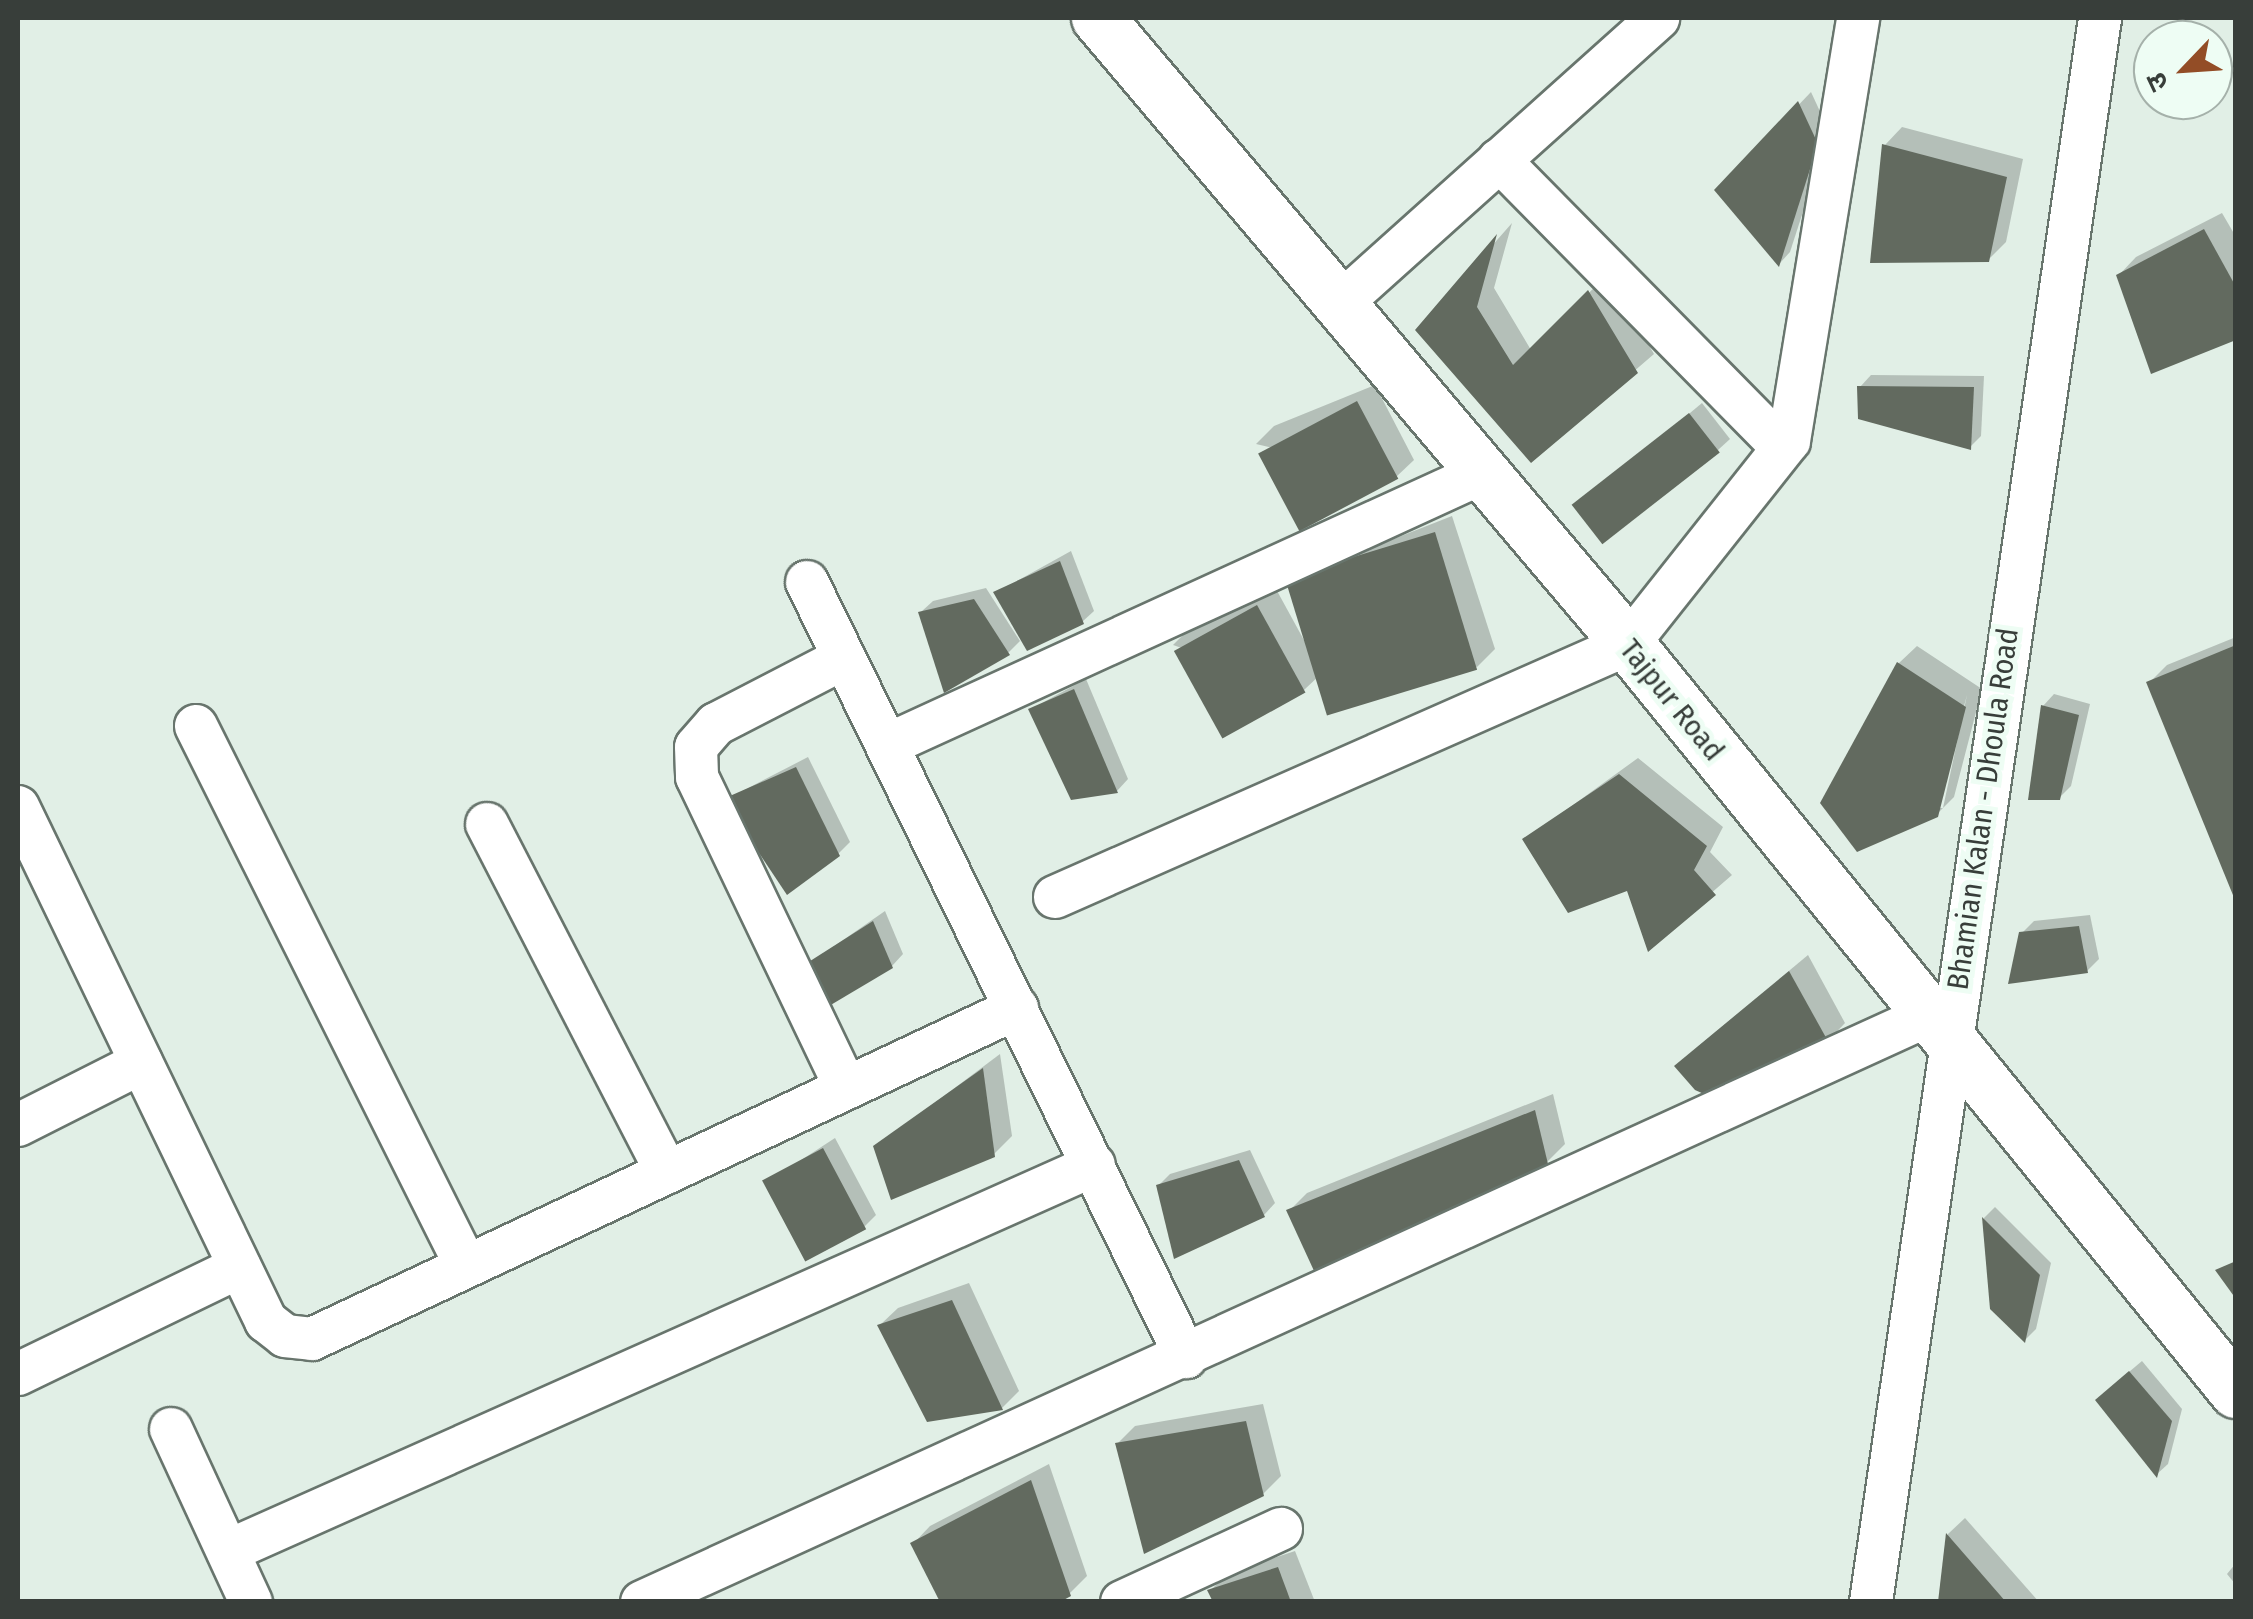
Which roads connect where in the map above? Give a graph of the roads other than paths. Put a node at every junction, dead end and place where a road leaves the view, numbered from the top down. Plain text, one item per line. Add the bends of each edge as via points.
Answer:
1 (1098, 18) edge
2 (1658, 18) edge
3 (1858, 18) edge
4 (2100, 18) edge
5 (1499, 160) junction
6 (1342, 302) junction
7 (1784, 448) junction
8 (1484, 472) junction
9 (808, 582) dead end
10 (1628, 644) junction
11 (844, 658) junction
12 (196, 726) dead end
13 (887, 745) junction
14 (18, 807) edge
15 (487, 824) dead end
16 (1055, 897) dead end
17 (1017, 1008) junction
18 (1939, 1028) junction
19 (141, 1062) junction
20 (846, 1088) junction
21 (18, 1125) edge
22 (1094, 1165) junction
23 (667, 1172) junction
24 (240, 1266) junction
25 (466, 1266) junction
26 (1186, 1356) junction
27 (18, 1374) edge
28 (2236, 1392) edge
29 (170, 1429) dead end
30 (1281, 1529) dead end
31 (228, 1551) junction
32 (251, 1602) edge
33 (642, 1602) edge
34 (1122, 1602) edge
35 (1871, 1602) edge

1 - 6 main road, Tajpur Road
2 - 5 street
3 - 7 street via 1800,398
4 - 18 street, Bhamian Kalan - Dhoula Road
5 - 6 street
5 - 7 street
6 - 8 main road, Tajpur Road
7 - 10 street
8 - 10 main road, Tajpur Road
8 - 13 street
9 - 11 street
10 - 16 street
10 - 18 main road, Tajpur Road
11 - 13 street
11 - 20 street via 716,724 696,748 697,777
12 - 25 street
13 - 17 street
14 - 19 street
15 - 23 street
17 - 20 street
17 - 22 street
18 - 26 street
18 - 28 main road, Tajpur Road
18 - 35 street, Bhamian Kalan - Dhoula Road
19 - 21 street
19 - 24 street
20 - 23 street
22 - 26 street
22 - 31 street
23 - 25 street
24 - 25 street via 266,1321 285,1336 312,1339
24 - 27 street
26 - 33 street
29 - 31 street
30 - 34 street
31 - 32 street

